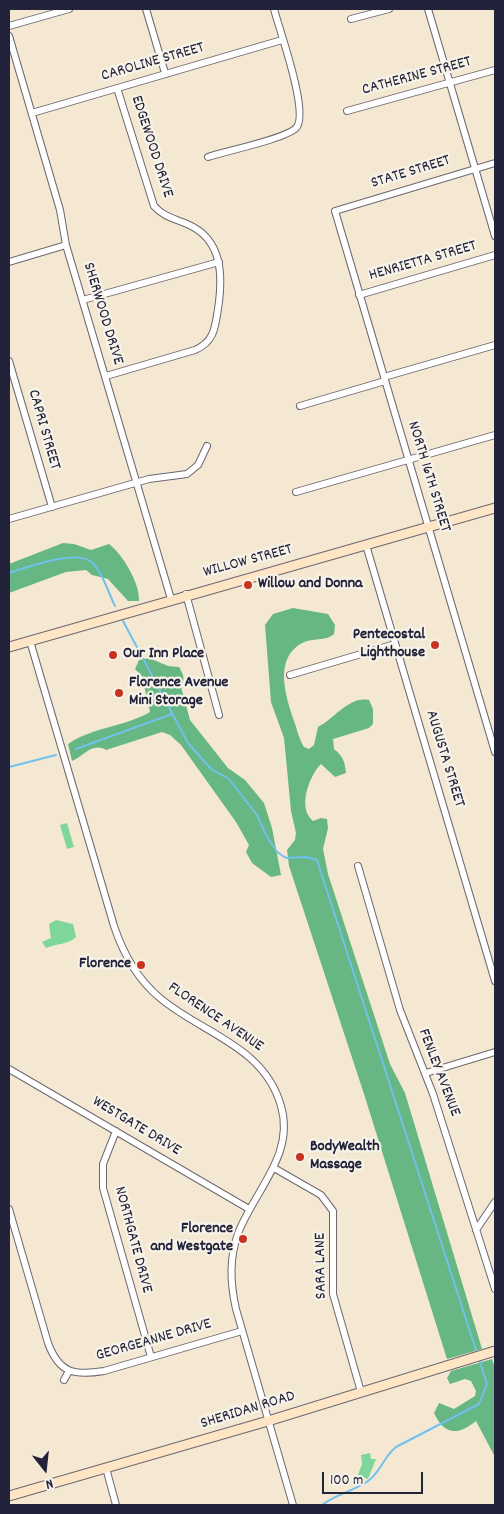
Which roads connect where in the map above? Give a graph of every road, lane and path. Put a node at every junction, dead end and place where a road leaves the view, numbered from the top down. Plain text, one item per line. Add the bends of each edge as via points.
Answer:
1 (70, 9) edge
2 (146, 9) edge
3 (274, 9) edge
4 (389, 9) edge
5 (428, 9) edge
6 (58, 10) edge
7 (351, 19) dead end
8 (9, 26) edge
9 (9, 36) edge
10 (282, 40) junction
11 (495, 70) edge
12 (165, 73) junction
13 (450, 83) junction
14 (117, 88) junction
15 (347, 111) dead end
16 (32, 113) junction
17 (208, 156) dead end
18 (495, 162) edge
19 (475, 168) junction
20 (335, 211) joint
21 (495, 236) edge
22 (66, 245) junction
23 (495, 255) edge
24 (9, 262) edge
25 (219, 262) junction
26 (359, 295) junction
27 (83, 300) junction
28 (495, 345) edge
29 (9, 361) edge
30 (106, 376) junction
31 (385, 379) junction
32 (300, 406) dead end
33 (495, 434) edge
34 (207, 446) dead end
35 (408, 460) junction
36 (137, 483) junction
37 (296, 492) dead end
38 (52, 507) junction
39 (495, 510) edge
40 (9, 519) edge
41 (429, 527) junction
42 (366, 546) junction
43 (186, 594) junction
44 (171, 599) junction
45 (30, 640) junction
46 (395, 644) junction
47 (9, 647) edge
48 (290, 675) dead end
49 (219, 715) dead end
50 (495, 752) edge
51 (358, 866) dead end
52 (495, 981) edge
53 (495, 1052) edge
54 (9, 1069) edge
55 (426, 1073) junction
56 (116, 1131) junction
57 (274, 1168) junction
58 (495, 1202) edge
59 (9, 1209) edge
60 (249, 1210) junction
61 (476, 1230) junction
62 (495, 1289) edge
63 (242, 1331) junction
64 (495, 1351) edge
65 (151, 1357) junction
66 (69, 1371) junction
67 (64, 1380) dead end
68 (361, 1392) junction
69 (268, 1421) junction
70 (106, 1468) junction
71 (9, 1496) edge
72 (116, 1505) edge
73 (293, 1505) edge

1 - 6 street
2 - 12 street
3 - 10 street
4 - 7 street
5 - 13 street
6 - 8 street
9 - 16 street, SHERWOOD DRIVE
10 - 12 street, CAROLINE STREET
10 - 17 street via 298,96 299,124 295,130 280,136
11 - 13 street, CATHERINE STREET
12 - 14 street, CAROLINE STREET
13 - 15 street, CATHERINE STREET
13 - 19 street
14 - 16 street, CAROLINE STREET
14 - 25 street, EDGEWOOD DRIVE via 154,206 167,218 199,231 212,244
16 - 22 street, SHERWOOD DRIVE via 60,210
18 - 19 street, STATE STREET
19 - 20 street, STATE STREET
19 - 21 street
20 - 26 street, NORTH 16TH STREET
22 - 24 street
22 - 27 street, SHERWOOD DRIVE
23 - 26 street, HENRIETTA STREET
25 - 27 street
25 - 30 street, EDGEWOOD DRIVE via 221,277 215,332 208,342 195,350
26 - 31 street, NORTH 16TH STREET
27 - 30 street, SHERWOOD DRIVE
28 - 31 street
29 - 38 street, CAPRI STREET
30 - 36 street, SHERWOOD DRIVE
31 - 32 street
31 - 35 street, NORTH 16TH STREET
33 - 35 street
34 - 36 street via 198,465 190,472
35 - 37 street
35 - 41 street, NORTH 16TH STREET
36 - 38 street
36 - 44 street, SHERWOOD DRIVE
38 - 40 street
39 - 41 main road, WILLOW STREET
41 - 42 main road, WILLOW STREET
41 - 50 street, NORTH 16TH STREET
42 - 43 main road, WILLOW STREET
42 - 46 street, AUGUSTA STREET
43 - 44 main road, WILLOW STREET
43 - 49 street
44 - 45 main road, WILLOW STREET
45 - 47 main road, WILLOW STREET
45 - 57 street, FLORENCE AVENUE via 125,954 142,980 160,998 244,1050 267,1074 276,1090 284,1120 282,1147
46 - 48 street
46 - 52 street, AUGUSTA STREET
51 - 55 street, FENLEY AVENUE via 400,1010
53 - 55 street
54 - 56 street, WESTGATE DRIVE
55 - 61 street, FENLEY AVENUE
56 - 60 street, WESTGATE DRIVE
56 - 65 street, NORTHGATE DRIVE via 104,1158 102,1188
57 - 60 street, FLORENCE AVENUE
57 - 68 street, SARA LANE via 321,1195 333,1212 333,1294
58 - 61 street
59 - 66 street via 50,1349
60 - 63 street, FLORENCE AVENUE via 237,1238 231,1269 232,1293
61 - 62 street, FENLEY AVENUE
63 - 65 street, GEORGEANNE DRIVE
63 - 69 street, FLORENCE AVENUE
64 - 68 main road, SHERIDAN ROAD
65 - 66 street, GEORGEANNE DRIVE via 92,1373
66 - 67 street
68 - 69 main road, SHERIDAN ROAD
69 - 70 main road, SHERIDAN ROAD
69 - 73 street, FLORENCE AVENUE
70 - 71 main road, SHERIDAN ROAD
70 - 72 street

